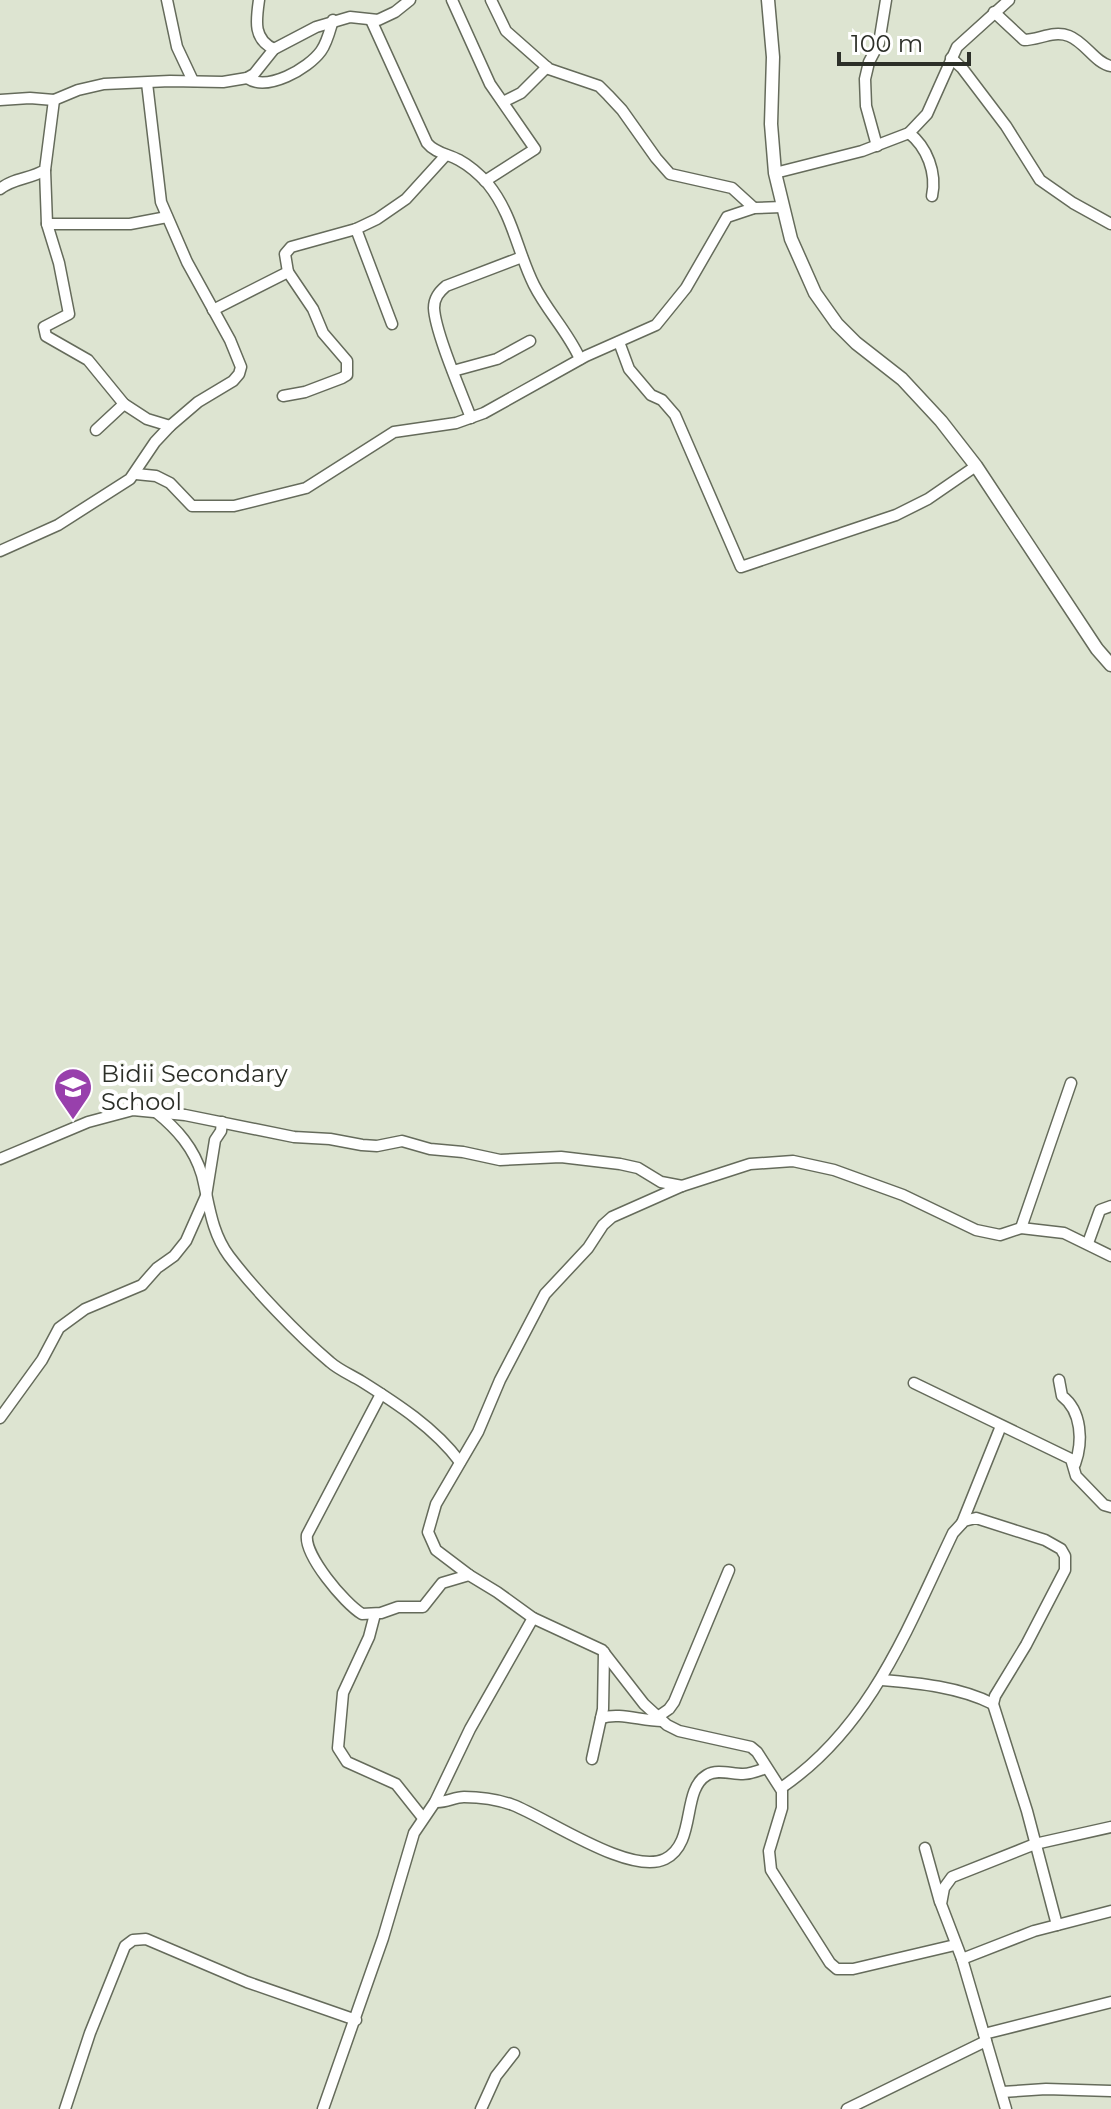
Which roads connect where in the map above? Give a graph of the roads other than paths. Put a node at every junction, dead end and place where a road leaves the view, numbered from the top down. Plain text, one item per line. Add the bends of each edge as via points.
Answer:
1 (167, 0) edge
2 (259, 0) edge
3 (410, 0) edge
4 (452, 0) edge
5 (491, 0) edge
6 (886, 0) edge
7 (1009, 0) edge
8 (767, 1) edge
9 (994, 12) junction
10 (333, 20) junction
11 (371, 20) junction
12 (274, 49) junction
13 (951, 58) junction
14 (1111, 66) edge
15 (547, 67) junction
16 (247, 78) junction
17 (193, 81) junction
18 (147, 83) junction
19 (0, 100) edge
20 (54, 100) junction
21 (503, 102) junction
22 (909, 133) junction
23 (877, 146) junction
24 (446, 155) junction
25 (45, 170) junction
26 (775, 173) junction
27 (485, 181) junction
28 (0, 189) edge
29 (932, 196) dead end
30 (782, 207) junction
31 (754, 208) junction
32 (167, 217) junction
33 (47, 224) junction
34 (1111, 224) edge
35 (356, 229) junction
36 (522, 257) junction
37 (288, 272) junction
38 (213, 310) junction
39 (392, 324) dead end
40 (530, 341) dead end
41 (619, 342) junction
42 (580, 359) junction
43 (453, 371) junction
44 (283, 396) dead end
45 (124, 404) junction
46 (471, 418) junction
47 (170, 426) junction
48 (96, 430) dead end
49 (976, 466) junction
50 (136, 474) junction
51 (0, 551) edge
52 (1111, 665) edge
53 (1071, 1083) dead end
54 (156, 1112) junction
55 (222, 1122) junction
56 (0, 1159) edge
57 (682, 1186) junction
58 (206, 1196) junction
59 (1111, 1206) edge
60 (1021, 1228) junction
61 (1088, 1243) junction
62 (1111, 1256) edge
63 (1059, 1380) dead end
64 (914, 1383) dead end
65 (381, 1394) junction
66 (0, 1418) edge
67 (1001, 1426) junction
68 (460, 1462) junction
69 (1075, 1464) junction
70 (1111, 1507) edge
71 (962, 1523) junction
72 (729, 1570) dead end
73 (469, 1575) junction
74 (375, 1614) junction
75 (533, 1618) junction
76 (604, 1652) junction
77 (882, 1680) junction
78 (993, 1704) junction
79 (601, 1718) junction
80 (659, 1720) junction
81 (592, 1759) dead end
82 (766, 1768) junction
83 (781, 1788) junction
84 (435, 1802) junction
85 (423, 1818) junction
86 (1111, 1827) edge
87 (1035, 1844) junction
88 (925, 1848) dead end
89 (941, 1904) junction
90 (1111, 1911) edge
91 (1057, 1925) junction
92 (955, 1945) junction
93 (962, 1959) junction
94 (1111, 2002) edge
95 (356, 2020) junction
96 (985, 2037) junction
97 (514, 2053) dead end
98 (1111, 2091) edge
99 (1002, 2092) junction
100 (65, 2109) edge
101 (323, 2109) edge
102 (481, 2109) edge
103 (847, 2109) edge
104 (1006, 2109) edge

1 - 17 street via 177,47
2 - 12 street via 259,36
3 - 11 street
4 - 21 street via 475,55
5 - 15 street via 506,31
6 - 23 street via 879,43 865,79
7 - 9 street
8 - 26 main road
9 - 13 street
9 - 14 street via 1024,40 1069,36
10 - 11 street
10 - 12 street
10 - 16 street via 324,47 304,66 262,83
11 - 24 street via 427,143
12 - 16 street
13 - 22 street via 927,114
13 - 34 street via 1006,126 1040,180
15 - 21 street via 521,93
15 - 31 street via 599,86 670,174 732,188
16 - 17 street
17 - 18 street
18 - 20 street via 91,87
18 - 32 street
19 - 20 street
20 - 25 street
21 - 27 street via 535,149
22 - 23 street
22 - 29 street via 921,143 932,171
23 - 26 street
24 - 27 street
24 - 35 street via 397,207
25 - 28 street
25 - 33 street
26 - 30 main road
27 - 36 street via 510,220
30 - 31 street
30 - 49 main road via 806,274 837,324 925,402
31 - 41 street via 727,217 664,318
32 - 33 street via 130,224
32 - 38 street
33 - 45 street via 69,314 44,327 46,336 88,360
35 - 37 street via 291,247 285,254
35 - 39 street
36 - 42 street
36 - 43 street via 438,293 434,307
37 - 38 street
37 - 44 street via 348,368 342,378
38 - 47 street via 237,356 239,374
40 - 43 street via 497,359
41 - 42 street
41 - 49 street via 629,369 675,415 741,567 896,515
42 - 46 street
43 - 46 street
45 - 47 street
45 - 48 street
46 - 50 street via 394,432 306,488 234,506 192,506 164,480
47 - 50 street
49 - 52 main road
50 - 51 street via 58,525
53 - 60 street
54 - 55 street
54 - 56 street via 109,1115
54 - 58 street via 194,1155
55 - 57 street via 362,1145 402,1141 500,1160 561,1157 620,1164
55 - 58 street
57 - 60 street via 750,1164 793,1161 903,1195 976,1230 1000,1235
57 - 68 street via 612,1217 551,1286
58 - 65 street via 229,1257 331,1363
58 - 66 street via 174,1256 138,1287 85,1309 59,1328
59 - 61 street via 1100,1210
60 - 61 street via 1064,1233
61 - 62 street
63 - 69 street via 1062,1396 1077,1415
64 - 67 street
65 - 68 street via 421,1423
65 - 74 street via 305,1539 339,1595 362,1614
67 - 69 street
67 - 71 street
68 - 73 street via 436,1504 428,1532 436,1550
69 - 70 street via 1076,1476
71 - 77 street
71 - 78 street via 976,1518 1006,1526 1045,1540 1065,1556 1065,1570
72 - 80 street via 674,1702
73 - 74 street via 442,1583 423,1607
73 - 75 street
74 - 85 street via 343,1693 338,1748 347,1762 396,1784
75 - 76 street
75 - 84 street
76 - 79 street
76 - 80 street
77 - 78 street via 936,1687
77 - 83 street via 831,1748
78 - 87 street
79 - 80 street via 618,1714
79 - 81 street
80 - 82 street via 679,1731 751,1747
82 - 83 street
82 - 84 street via 715,1772 703,1778 690,1798 691,1814 676,1850 654,1861 620,1856 512,1805 465,1797
83 - 92 street via 784,1799 769,1851 771,1870 830,1963 837,1969 853,1969
84 - 85 street
85 - 95 street
86 - 87 street
87 - 89 street via 952,1877
87 - 91 street
88 - 89 street
89 - 92 street
90 - 91 street
91 - 93 street
92 - 93 street
93 - 96 street
94 - 96 street
95 - 100 street via 146,1939 133,1940 125,1946
95 - 101 street
96 - 99 street
96 - 103 street
97 - 102 street
98 - 99 street
99 - 104 street

